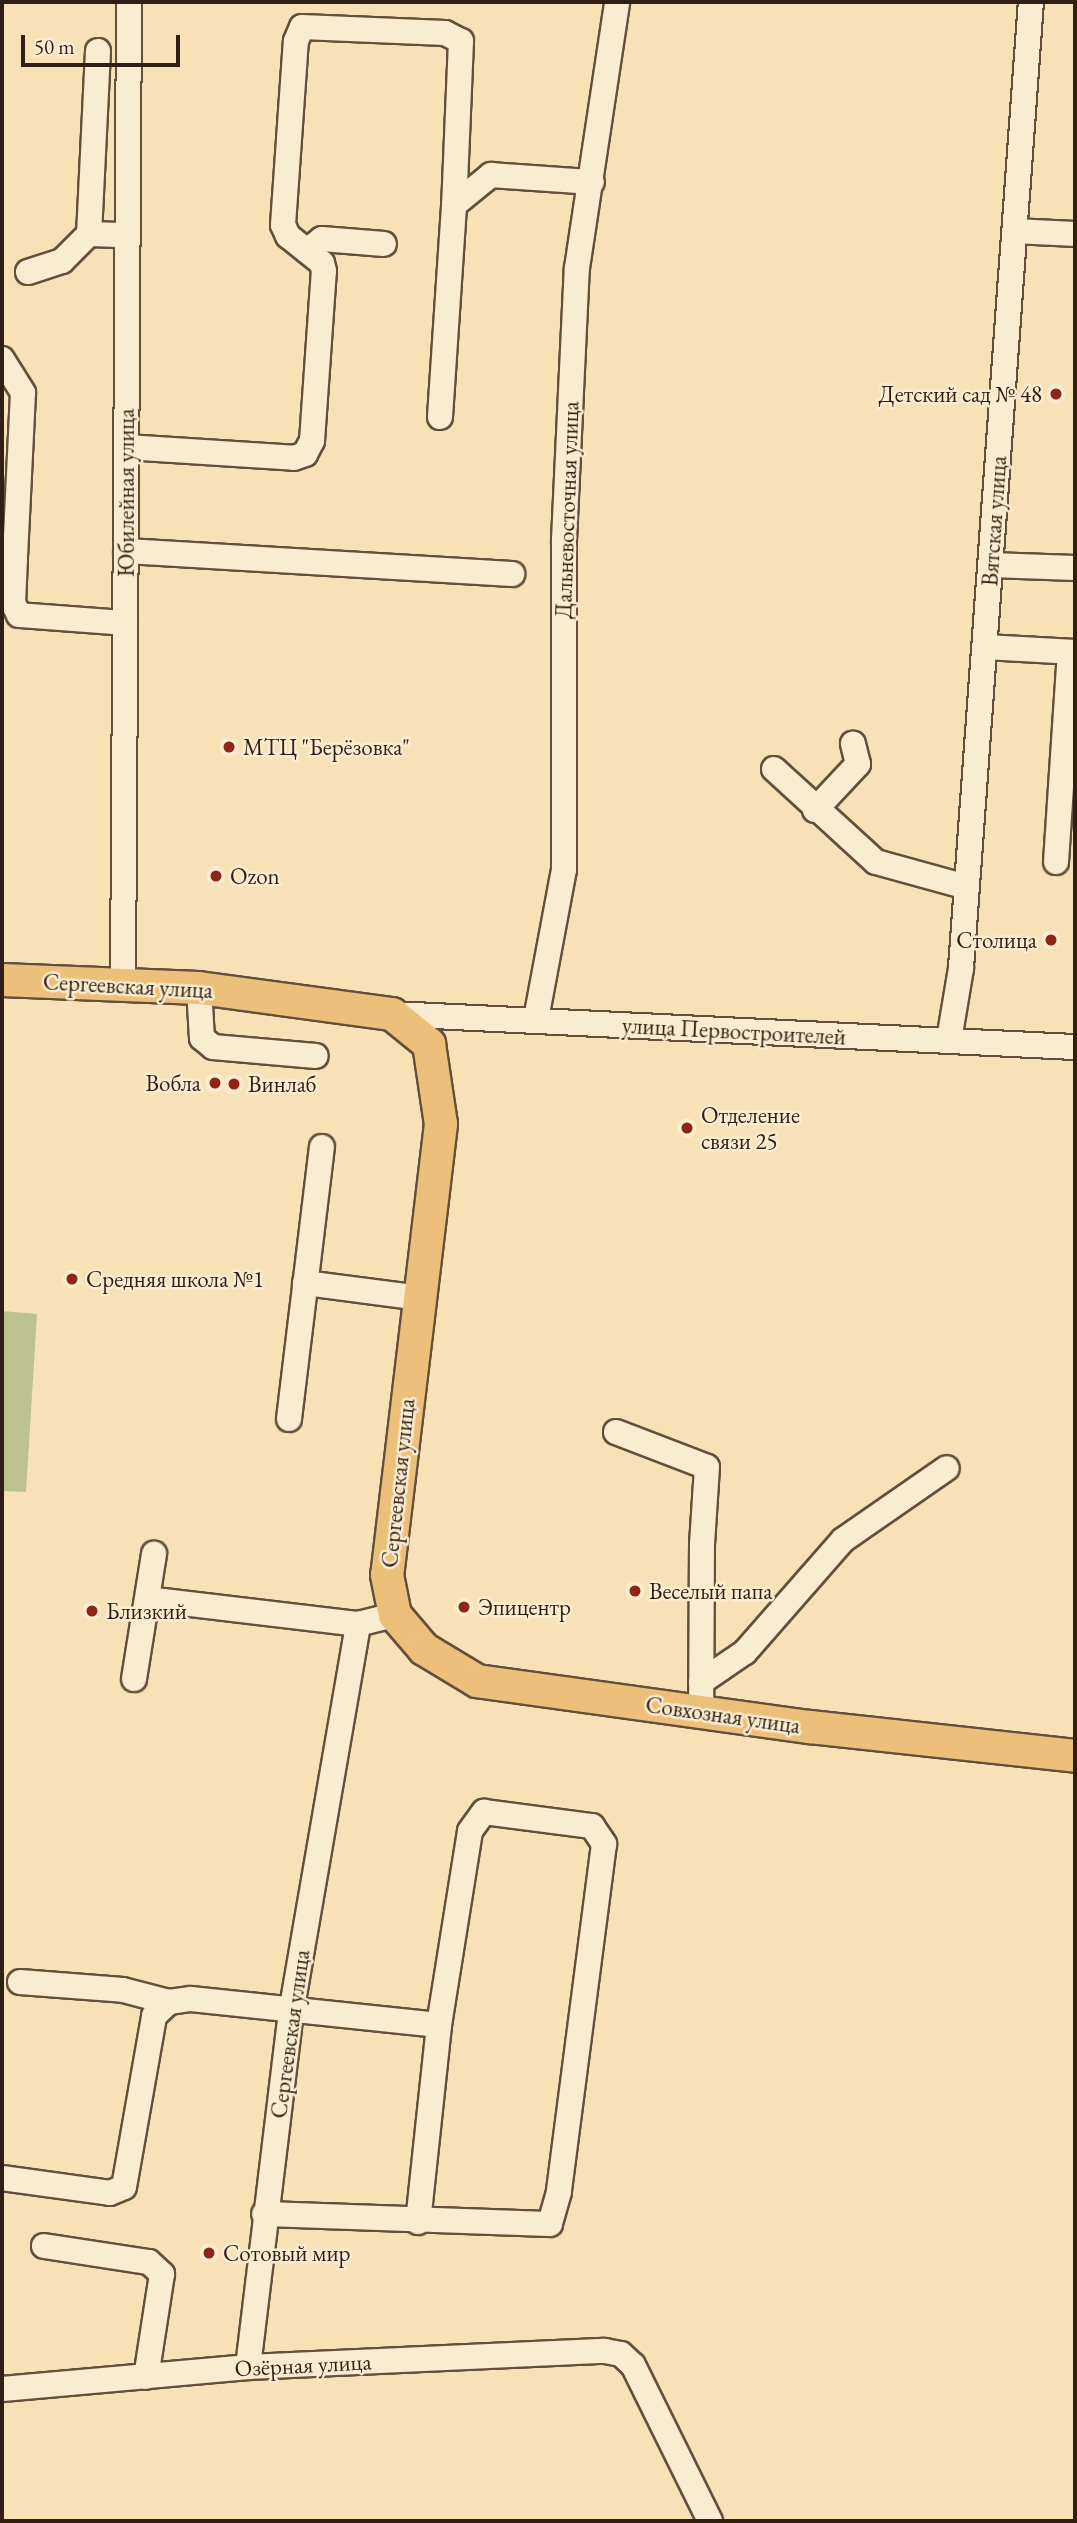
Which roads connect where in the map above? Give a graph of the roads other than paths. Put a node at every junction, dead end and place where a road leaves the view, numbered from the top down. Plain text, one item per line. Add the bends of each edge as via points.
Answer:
1 (129, 2) edge
2 (617, 2) edge
3 (1031, 2) edge
4 (98, 51) dead end
5 (592, 182) junction
6 (454, 205) junction
7 (1015, 231) junction
8 (89, 234) junction
9 (1075, 234) edge
10 (127, 235) junction
11 (384, 244) dead end
12 (307, 251) junction
13 (28, 272) dead end
14 (2, 359) edge
15 (440, 417) dead end
16 (126, 447) junction
17 (126, 551) junction
18 (8, 557) edge
19 (991, 565) junction
20 (1075, 568) edge
21 (512, 574) dead end
22 (125, 623) junction
23 (985, 647) junction
24 (1072, 652) edge
25 (853, 744) dead end
26 (774, 769) dead end
27 (815, 810) junction
28 (1056, 862) dead end
29 (967, 887) junction
30 (2, 980) edge
31 (123, 984) junction
32 (199, 988) junction
33 (392, 1014) junction
34 (536, 1019) junction
35 (949, 1040) junction
36 (1075, 1047) edge
37 (316, 1056) dead end
38 (322, 1147) dead end
39 (305, 1283) junction
40 (420, 1298) junction
41 (289, 1419) dead end
42 (617, 1432) dead end
43 (947, 1468) dead end
44 (154, 1554) dead end
45 (148, 1599) junction
46 (395, 1615) junction
47 (358, 1624) junction
48 (134, 1679) dead end
49 (701, 1697) junction
50 (1075, 1756) edge
51 (20, 1982) dead end
52 (169, 2002) junction
53 (291, 2013) junction
54 (439, 2025) junction
55 (2, 2178) edge
56 (264, 2214) junction
57 (418, 2222) junction
58 (44, 2246) dead end
59 (247, 2367) junction
60 (146, 2377) junction
61 (2, 2389) edge
62 (710, 2521) edge

1 - 10 street, Юбилейная улица
2 - 5 street, Дальневосточная улица
3 - 7 street, Вятская улица
4 - 8 street
5 - 6 street via 491,175
5 - 34 street, Дальневосточная улица via 577,268 564,540 564,870
6 - 12 street via 461,41 445,33 307,24 296,41 283,225 288,236
6 - 15 street
7 - 9 street
7 - 19 street, Вятская улица
8 - 10 street
8 - 13 street via 62,261
10 - 16 street, Юбилейная улица
11 - 12 street via 322,239
12 - 16 street via 324,271 312,441 305,454 294,458
14 - 18 street via 23,393
16 - 17 street, Юбилейная улица
17 - 21 street
17 - 22 street, Юбилейная улица
18 - 22 street via 13,604 19,615
19 - 20 street
19 - 23 street, Вятская улица
22 - 31 street, Юбилейная улица
23 - 24 street
23 - 29 street, Вятская улица
24 - 28 street
25 - 27 street via 858,764
26 - 27 street
27 - 29 street via 876,862
29 - 35 street, Вятская улица via 961,968
30 - 31 main road, Сергеевская улица
31 - 32 main road, Сергеевская улица
32 - 33 main road, Сергеевская улица
32 - 37 street via 202,1038 213,1047
33 - 34 street, улица Первостроителей
33 - 40 main road, Сергеевская улица via 429,1044 441,1124
34 - 35 street, улица Первостроителей via 664,1030
35 - 36 street, улица Первостроителей
38 - 39 street
39 - 40 street
39 - 41 street
40 - 46 main road, Сергеевская улица via 387,1575
42 - 49 street via 707,1467
43 - 49 street via 843,1540
44 - 45 street
45 - 47 street
45 - 48 street
46 - 47 street
46 - 49 main road, Совхозная улица via 424,1649 477,1681
47 - 53 street, Сергеевская улица
49 - 50 main road, Совхозная улица
51 - 52 street via 123,1990
52 - 53 street via 191,2000
52 - 55 street via 154,2016 124,2187 110,2193
53 - 54 street
53 - 56 street, Сергеевская улица
54 - 57 street
54 - 57 street via 470,1831 484,1811 592,1826 604,1844 556,2216 541,2227
56 - 57 street
56 - 59 street, Сергеевская улица
58 - 60 street via 149,2262 162,2274
59 - 60 street, Озёрная улица
59 - 62 street, Озёрная улица via 606,2351 621,2354 633,2365
60 - 61 street, Озёрная улица

